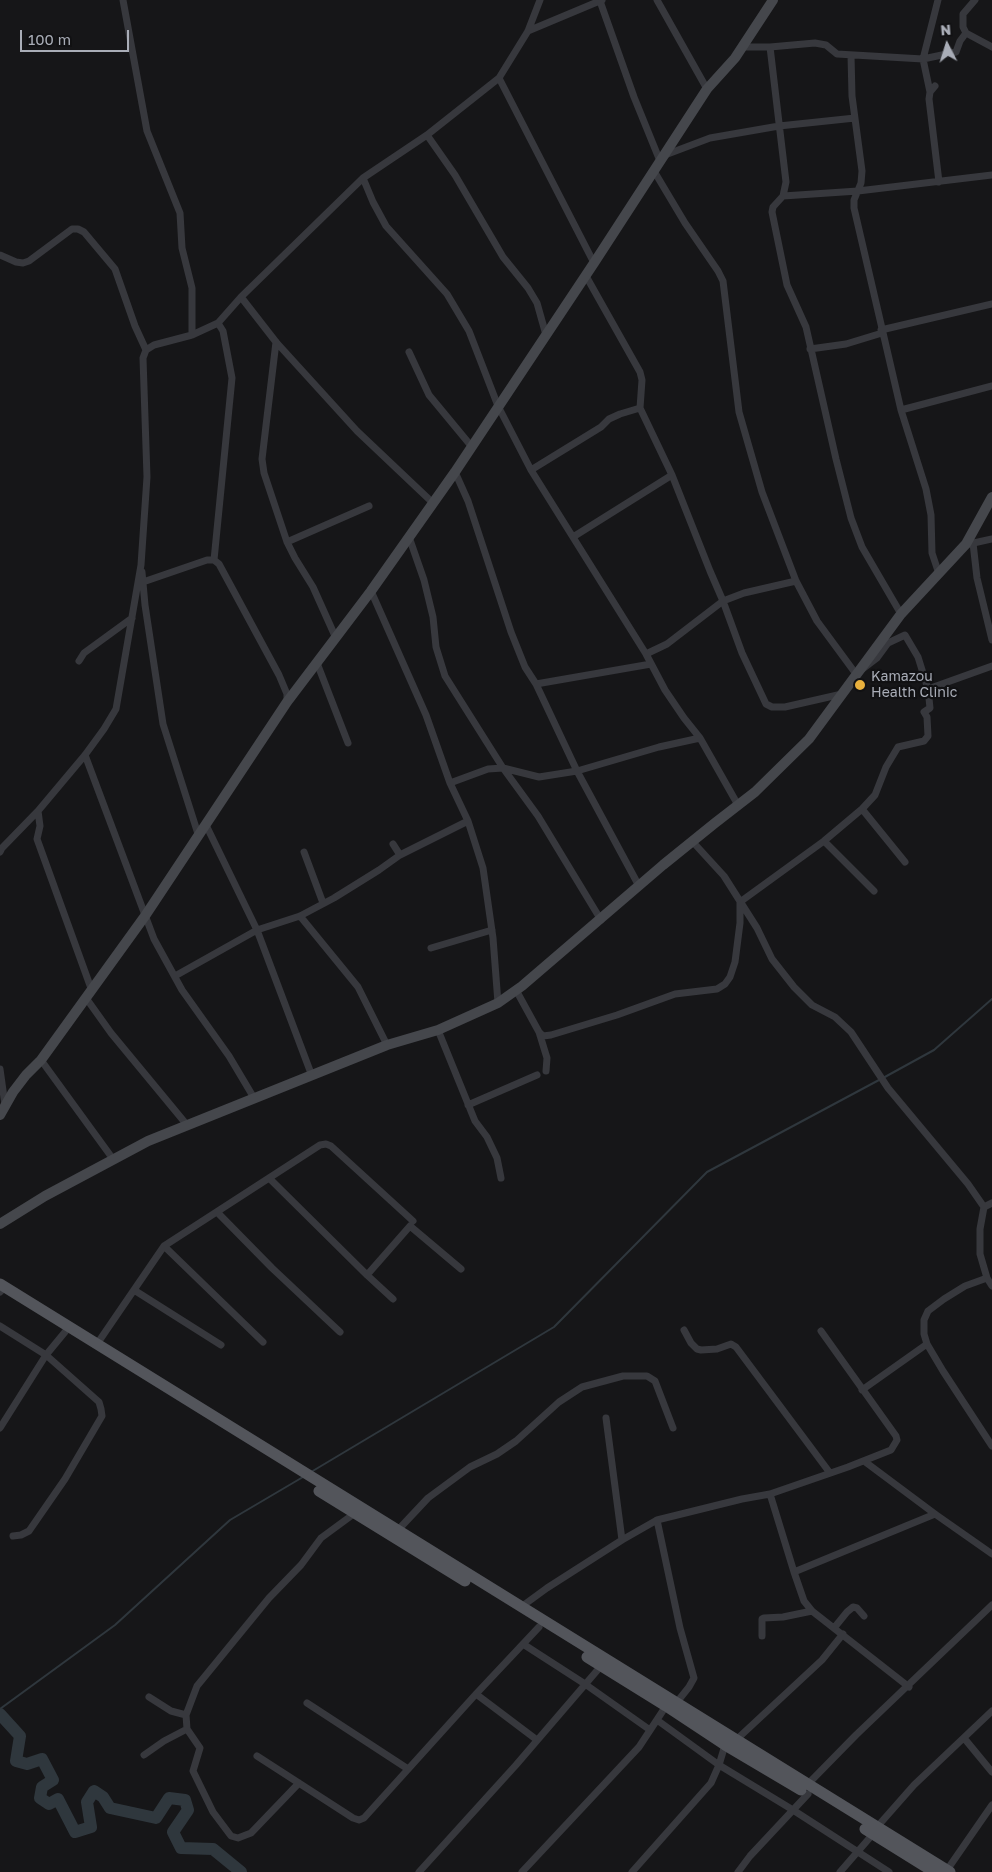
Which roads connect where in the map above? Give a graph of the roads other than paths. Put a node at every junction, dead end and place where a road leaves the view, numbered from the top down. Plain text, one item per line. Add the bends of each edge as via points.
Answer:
1 (123, 0) edge
2 (540, 0) edge
3 (601, 0) edge
4 (657, 0) edge
5 (773, 0) edge
6 (938, 0) edge
7 (975, 0) edge
8 (528, 31) junction
9 (966, 33) junction
10 (992, 46) edge
11 (743, 47) junction
12 (770, 47) junction
13 (851, 55) junction
14 (923, 59) junction
15 (499, 78) junction
16 (935, 86) dead end
17 (707, 89) junction
18 (930, 92) junction
19 (855, 118) junction
20 (779, 126) junction
21 (427, 134) junction
22 (662, 158) junction
23 (654, 171) junction
24 (992, 175) edge
25 (363, 178) junction
26 (938, 182) junction
27 (858, 191) junction
28 (783, 196) junction
29 (0, 255) edge
30 (594, 263) junction
31 (586, 276) junction
32 (241, 297) junction
33 (992, 304) edge
34 (218, 323) junction
35 (882, 331) junction
36 (546, 334) junction
37 (192, 335) junction
38 (276, 342) junction
39 (810, 349) junction
40 (146, 350) junction
41 (409, 352) dead end
42 (992, 386) edge
43 (498, 406) junction
44 (640, 408) junction
45 (901, 410) junction
46 (472, 447) junction
47 (531, 470) junction
48 (455, 472) junction
49 (672, 476) junction
50 (992, 497) edge
51 (433, 503) junction
52 (369, 506) dead end
53 (410, 537) junction
54 (573, 537) junction
55 (992, 538) edge
56 (287, 542) junction
57 (970, 544) junction
58 (214, 560) junction
59 (141, 566) junction
60 (939, 574) junction
61 (796, 581) junction
62 (143, 582) junction
63 (371, 591) junction
64 (723, 601) junction
65 (901, 614) junction
66 (132, 618) junction
67 (335, 636) junction
68 (992, 640) edge
69 (646, 654) junction
70 (79, 661) dead end
71 (317, 663) junction
72 (651, 664) junction
73 (992, 666) edge
74 (856, 674) junction
75 (536, 684) junction
76 (928, 689) junction
77 (842, 694) junction
78 (287, 702) junction
79 (700, 738) junction
80 (348, 743) dead end
81 (85, 755) junction
82 (503, 768) junction
83 (577, 771) junction
84 (450, 783) junction
85 (738, 805) junction
86 (862, 809) junction
87 (38, 812) junction
88 (468, 821) junction
89 (206, 825) junction
90 (198, 834) junction
91 (824, 840) junction
92 (692, 841) junction
93 (393, 844) dead end
94 (0, 852) edge
95 (304, 852) dead end
96 (400, 855) junction
97 (905, 862) dead end
98 (639, 886) junction
99 (874, 891) dead end
100 (740, 902) junction
101 (324, 903) junction
102 (145, 916) junction
103 (300, 916) junction
104 (601, 920) junction
105 (257, 930) junction
106 (492, 930) junction
107 (431, 948) dead end
108 (175, 976) junction
109 (516, 990) junction
110 (89, 994) junction
111 (498, 1003) junction
112 (438, 1030) junction
113 (539, 1032) junction
114 (387, 1045) junction
115 (41, 1060) junction
116 (0, 1069) edge
117 (546, 1071) dead end
118 (537, 1075) dead end
119 (312, 1076) junction
120 (254, 1098) junction
121 (468, 1105) junction
122 (2, 1111) edge
123 (187, 1125) junction
124 (113, 1159) junction
125 (269, 1178) junction
126 (501, 1178) dead end
127 (992, 1203) edge
128 (984, 1207) junction
129 (217, 1212) junction
130 (413, 1221) dead end
131 (0, 1224) edge
132 (164, 1246) junction
133 (460, 1269) dead end
134 (367, 1275) junction
135 (987, 1278) junction
136 (992, 1286) edge
137 (0, 1290) edge
138 (134, 1290) junction
139 (393, 1299) dead end
140 (0, 1326) edge
141 (684, 1330) dead end
142 (821, 1331) dead end
143 (64, 1332) junction
144 (340, 1332) dead end
145 (264, 1342) dead end
146 (97, 1344) junction
147 (927, 1344) junction
148 (221, 1345) dead end
149 (46, 1355) junction
150 (862, 1390) junction
151 (606, 1418) dead end
152 (0, 1428) edge
153 (673, 1428) dead end
154 (992, 1446) edge
155 (864, 1461) junction
156 (830, 1473) junction
157 (770, 1494) junction
158 (355, 1513) junction
159 (935, 1514) junction
160 (657, 1520) junction
161 (398, 1530) junction
162 (13, 1536) dead end
163 (622, 1540) junction
164 (992, 1554) edge
165 (794, 1572) junction
166 (992, 1605) edge
167 (521, 1607) junction
168 (812, 1611) junction
169 (864, 1616) dead end
170 (539, 1627) junction
171 (834, 1628) junction
172 (843, 1634) junction
173 (762, 1636) dead end
174 (523, 1644) junction
175 (601, 1666) junction
176 (585, 1684) junction
177 (909, 1686) junction
178 (476, 1694) junction
179 (150, 1697) dead end
180 (307, 1703) dead end
181 (672, 1704) junction
182 (992, 1711) edge
183 (186, 1715) junction
184 (657, 1720) junction
185 (187, 1729) junction
186 (650, 1730) junction
187 (964, 1738) junction
188 (537, 1740) junction
189 (736, 1740) junction
190 (725, 1745) junction
191 (144, 1755) dead end
192 (257, 1756) dead end
193 (719, 1765) junction
194 (408, 1769) junction
195 (992, 1772) edge
196 (299, 1783) junction
197 (808, 1789) junction
198 (992, 1805) edge
199 (793, 1810) junction
200 (875, 1831) junction
201 (857, 1852) junction
202 (948, 1871) edge
203 (419, 1872) edge
204 (522, 1872) edge
205 (632, 1872) edge
206 (738, 1872) edge
207 (840, 1872) edge
208 (889, 1872) edge
209 (934, 1872) edge

1 - 37 street via 147,131 180,212 182,248 192,288
2 - 8 street
3 - 8 street
3 - 22 street via 634,97
4 - 17 street
5 - 11 street
6 - 14 street
7 - 9 street via 963,14
8 - 15 street
9 - 10 street
9 - 14 street via 956,52
11 - 12 street
11 - 17 street
12 - 13 street via 815,43 826,45 837,54
12 - 20 street
13 - 14 street
13 - 19 street
14 - 18 street
15 - 21 street
15 - 30 street
16 - 18 street
17 - 22 street
18 - 26 street
19 - 20 street
19 - 27 street via 862,171
20 - 22 street via 710,138
20 - 28 street via 786,182
21 - 25 street
21 - 36 street via 503,257 537,303
22 - 23 street
23 - 30 street
23 - 61 street via 723,281 739,412 762,492
24 - 26 street
25 - 32 street
25 - 43 street via 386,226 447,294 469,331
26 - 27 street
27 - 28 street
27 - 35 street via 854,208
28 - 39 street via 772,210 775,229 787,285 806,327
29 - 40 street via 23,263 72,229 84,232 115,269
30 - 31 street
31 - 36 street
31 - 44 street via 640,372
32 - 34 street
32 - 38 street
33 - 35 street
34 - 37 street
34 - 58 street via 223,331 232,378
35 - 39 street via 846,344
35 - 45 street
36 - 43 street
37 - 40 street
38 - 51 street via 357,431
38 - 56 street via 263,468
39 - 65 street via 851,518 862,547
40 - 59 street via 143,358 147,476
41 - 46 street via 429,395
42 - 45 street
43 - 46 street
43 - 47 street
44 - 47 street via 609,419
44 - 49 street
45 - 60 street via 926,489 931,515 932,553
46 - 48 street
47 - 54 street
48 - 51 street
48 - 75 street via 468,501 511,632 525,667
49 - 54 street
49 - 64 street
50 - 57 street
51 - 53 street
52 - 56 street
53 - 63 street
53 - 82 street via 424,580 436,647 445,676
54 - 69 street
55 - 57 street
56 - 67 street via 313,587
57 - 60 street
57 - 68 street
58 - 62 street
58 - 78 street via 279,674
59 - 62 street
59 - 66 street
60 - 65 street
61 - 64 street
61 - 74 street via 817,621
62 - 90 street via 162,724
63 - 67 street
63 - 84 street via 426,715
64 - 69 street via 667,644
64 - 77 street via 766,704 784,707
65 - 74 street
66 - 70 street via 84,653
66 - 81 street via 116,709
67 - 71 street
69 - 72 street
71 - 78 street
71 - 80 street
72 - 75 street
72 - 79 street via 665,690
73 - 76 street
74 - 76 street via 877,658 888,643 905,635 918,657
74 - 77 street
75 - 83 street
76 - 86 street via 930,708 924,712 927,717 926,739 898,748 874,795
77 - 85 street via 809,739
78 - 89 street
79 - 83 street
79 - 85 street
81 - 87 street
81 - 102 street
82 - 83 street via 539,777
82 - 84 street via 488,769
82 - 104 street via 538,816
83 - 98 street
84 - 88 street
85 - 92 street
86 - 91 street
86 - 97 street
87 - 94 street
87 - 110 street via 40,826 37,839
88 - 96 street
88 - 106 street via 483,868
89 - 90 street
89 - 105 street
90 - 102 street
91 - 99 street
91 - 100 street
92 - 98 street
92 - 100 street via 724,876
93 - 96 street
95 - 101 street
96 - 101 street
98 - 104 street
100 - 113 street via 735,962 725,984 717,989 675,994 551,1035 544,1036
100 - 128 street via 772,959 794,987 851,1032 888,1088
101 - 103 street
102 - 108 street
102 - 110 street
103 - 105 street
103 - 114 street via 358,987
104 - 109 street
105 - 108 street
105 - 119 street
106 - 107 street
106 - 111 street
108 - 120 street via 230,1056
109 - 111 street
109 - 113 street
110 - 115 street
110 - 123 street via 111,1033
111 - 112 street
112 - 114 street
112 - 121 street
113 - 117 street via 547,1058
114 - 119 street
115 - 122 street via 20,1082
115 - 124 street
116 - 122 street
118 - 121 street
119 - 120 street
120 - 123 street
121 - 126 street via 475,1121 488,1137
123 - 124 street
124 - 131 street
125 - 129 street
125 - 130 street via 326,1144
125 - 134 street
127 - 128 street
128 - 135 street via 980,1254
129 - 132 street
129 - 144 street
132 - 138 street
132 - 145 street
133 - 134 street via 410,1226
134 - 139 street
135 - 136 street
135 - 147 street via 965,1286 928,1312 924,1320
137 - 143 main road
137 - 146 main road
138 - 146 street
138 - 148 street
140 - 149 street
141 - 156 street via 691,1343 701,1350 731,1344 736,1347
142 - 150 street
143 - 149 street
143 - 158 main road
146 - 161 main road
147 - 150 street
147 - 154 street
149 - 152 street
149 - 162 street via 99,1402 102,1416 65,1479 29,1531
150 - 155 street via 897,1440 891,1450
151 - 163 street
153 - 161 street via 655,1381 647,1376 623,1376 582,1387 559,1402 516,1441 470,1467 428,1498
155 - 156 street
155 - 159 street
156 - 157 street
157 - 160 street
157 - 165 street
158 - 170 main road
158 - 183 street via 321,1538 257,1612 194,1691
159 - 164 street
159 - 165 street
160 - 163 street
160 - 181 street via 694,1678 689,1688
161 - 167 main road
163 - 167 street
165 - 168 street via 804,1601
166 - 177 street
167 - 181 main road
168 - 171 street
168 - 173 street via 764,1618
169 - 171 street via 853,1607
170 - 174 street
170 - 175 main road
171 - 172 street
172 - 177 street
172 - 189 street via 822,1660
174 - 176 street
174 - 178 street
175 - 176 street
175 - 181 main road
176 - 186 street
176 - 188 street
177 - 197 street via 856,1735
178 - 188 street
178 - 194 street
179 - 183 street via 171,1711
180 - 194 street
181 - 184 street
181 - 189 main road
181 - 190 main road
182 - 187 street
183 - 185 street
184 - 186 street
184 - 193 street
185 - 191 street
185 - 196 street via 200,1748 193,1770 213,1812 231,1836 238,1838 251,1833
186 - 204 street
187 - 195 street
187 - 200 street via 914,1785
188 - 203 street
189 - 197 main road
190 - 193 street
190 - 197 main road
192 - 196 street
193 - 199 street
193 - 205 street via 711,1783
194 - 196 street via 359,1820
197 - 199 street
197 - 200 main road
198 - 202 street
199 - 201 street
199 - 206 street
200 - 201 street
200 - 202 main road
200 - 209 main road
201 - 207 street
201 - 208 street

